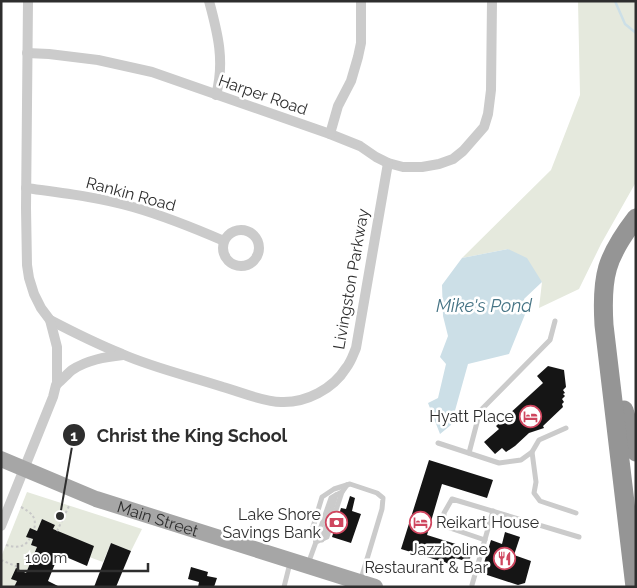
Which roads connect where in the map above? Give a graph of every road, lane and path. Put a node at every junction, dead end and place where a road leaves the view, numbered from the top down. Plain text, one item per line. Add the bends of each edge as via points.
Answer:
1 (28, 1) edge
2 (209, 1) edge
3 (361, 1) edge
4 (492, 1) edge
5 (27, 53) junction
6 (216, 95) junction
7 (330, 134) junction
8 (388, 163) junction
9 (26, 188) junction
10 (636, 218) edge
11 (636, 236) edge
12 (224, 241) dead end
13 (50, 320) junction
14 (554, 321) dead end
15 (123, 355) junction
16 (57, 384) junction
17 (613, 405) junction
18 (566, 428) dead end
19 (438, 443) dead end
20 (532, 452) junction
21 (636, 452) edge
22 (469, 453) junction
23 (1, 459) edge
24 (24, 469) junction
25 (636, 477) edge
26 (347, 485) junction
27 (342, 492) junction
28 (69, 506) dead end
29 (21, 507) dead end
30 (493, 511) junction
31 (576, 513) dead end
32 (1, 526) edge
33 (34, 530) dead end
34 (57, 531) dead end
35 (579, 537) dead end
36 (30, 538) dead end
37 (485, 540) junction
38 (319, 541) junction
39 (6, 545) dead end
40 (1, 560) edge
41 (290, 560) junction
42 (308, 566) junction
43 (18, 570) dead end
44 (360, 584) edge
45 (472, 585) dead end
46 (284, 587) edge
47 (635, 587) edge

1 - 5 street
2 - 6 street via 221,68
3 - 7 street via 358,57
4 - 8 street, Harper Road via 490,98 484,127 453,159 422,167
5 - 6 street, Harper Road via 98,60 152,72
5 - 9 street
6 - 7 street, Harper Road
7 - 8 street, Harper Road via 360,146
8 - 15 street, Livingston Parkway via 356,348 346,368 332,384 310,396 280,402
9 - 12 street, Rankin Road via 132,207
9 - 13 street via 29,278 41,308
10 - 17 highway via 611,256 603,291
11 - 21 highway via 618,266 611,306 620,393
13 - 15 street, Livingston Parkway
13 - 16 street via 57,347
14 - 22 lane via 550,340 480,411
15 - 16 street, Livingston Parkway via 87,363 72,370
16 - 24 street
17 - 25 highway
17 - 47 highway
18 - 20 lane via 539,440
19 - 22 lane
20 - 22 lane via 521,460 499,464
20 - 31 lane via 536,482 534,493 540,501
23 - 24 main road, Main Street
24 - 32 street
24 - 41 main road, Main Street via 96,499
26 - 27 lane
26 - 38 lane via 322,497 313,527
26 - 44 lane via 377,493 383,498
27 - 38 lane via 327,537
27 - 38 lane via 331,498
28 - 34 path
29 - 33 path via 36,520
30 - 35 lane
30 - 37 lane
30 - 37 lane via 452,498 444,513 444,526
36 - 39 path via 24,546
37 - 45 lane
38 - 42 lane
40 - 43 path via 18,567
41 - 42 main road, Main Street
41 - 46 lane
42 - 44 main road, Main Street

